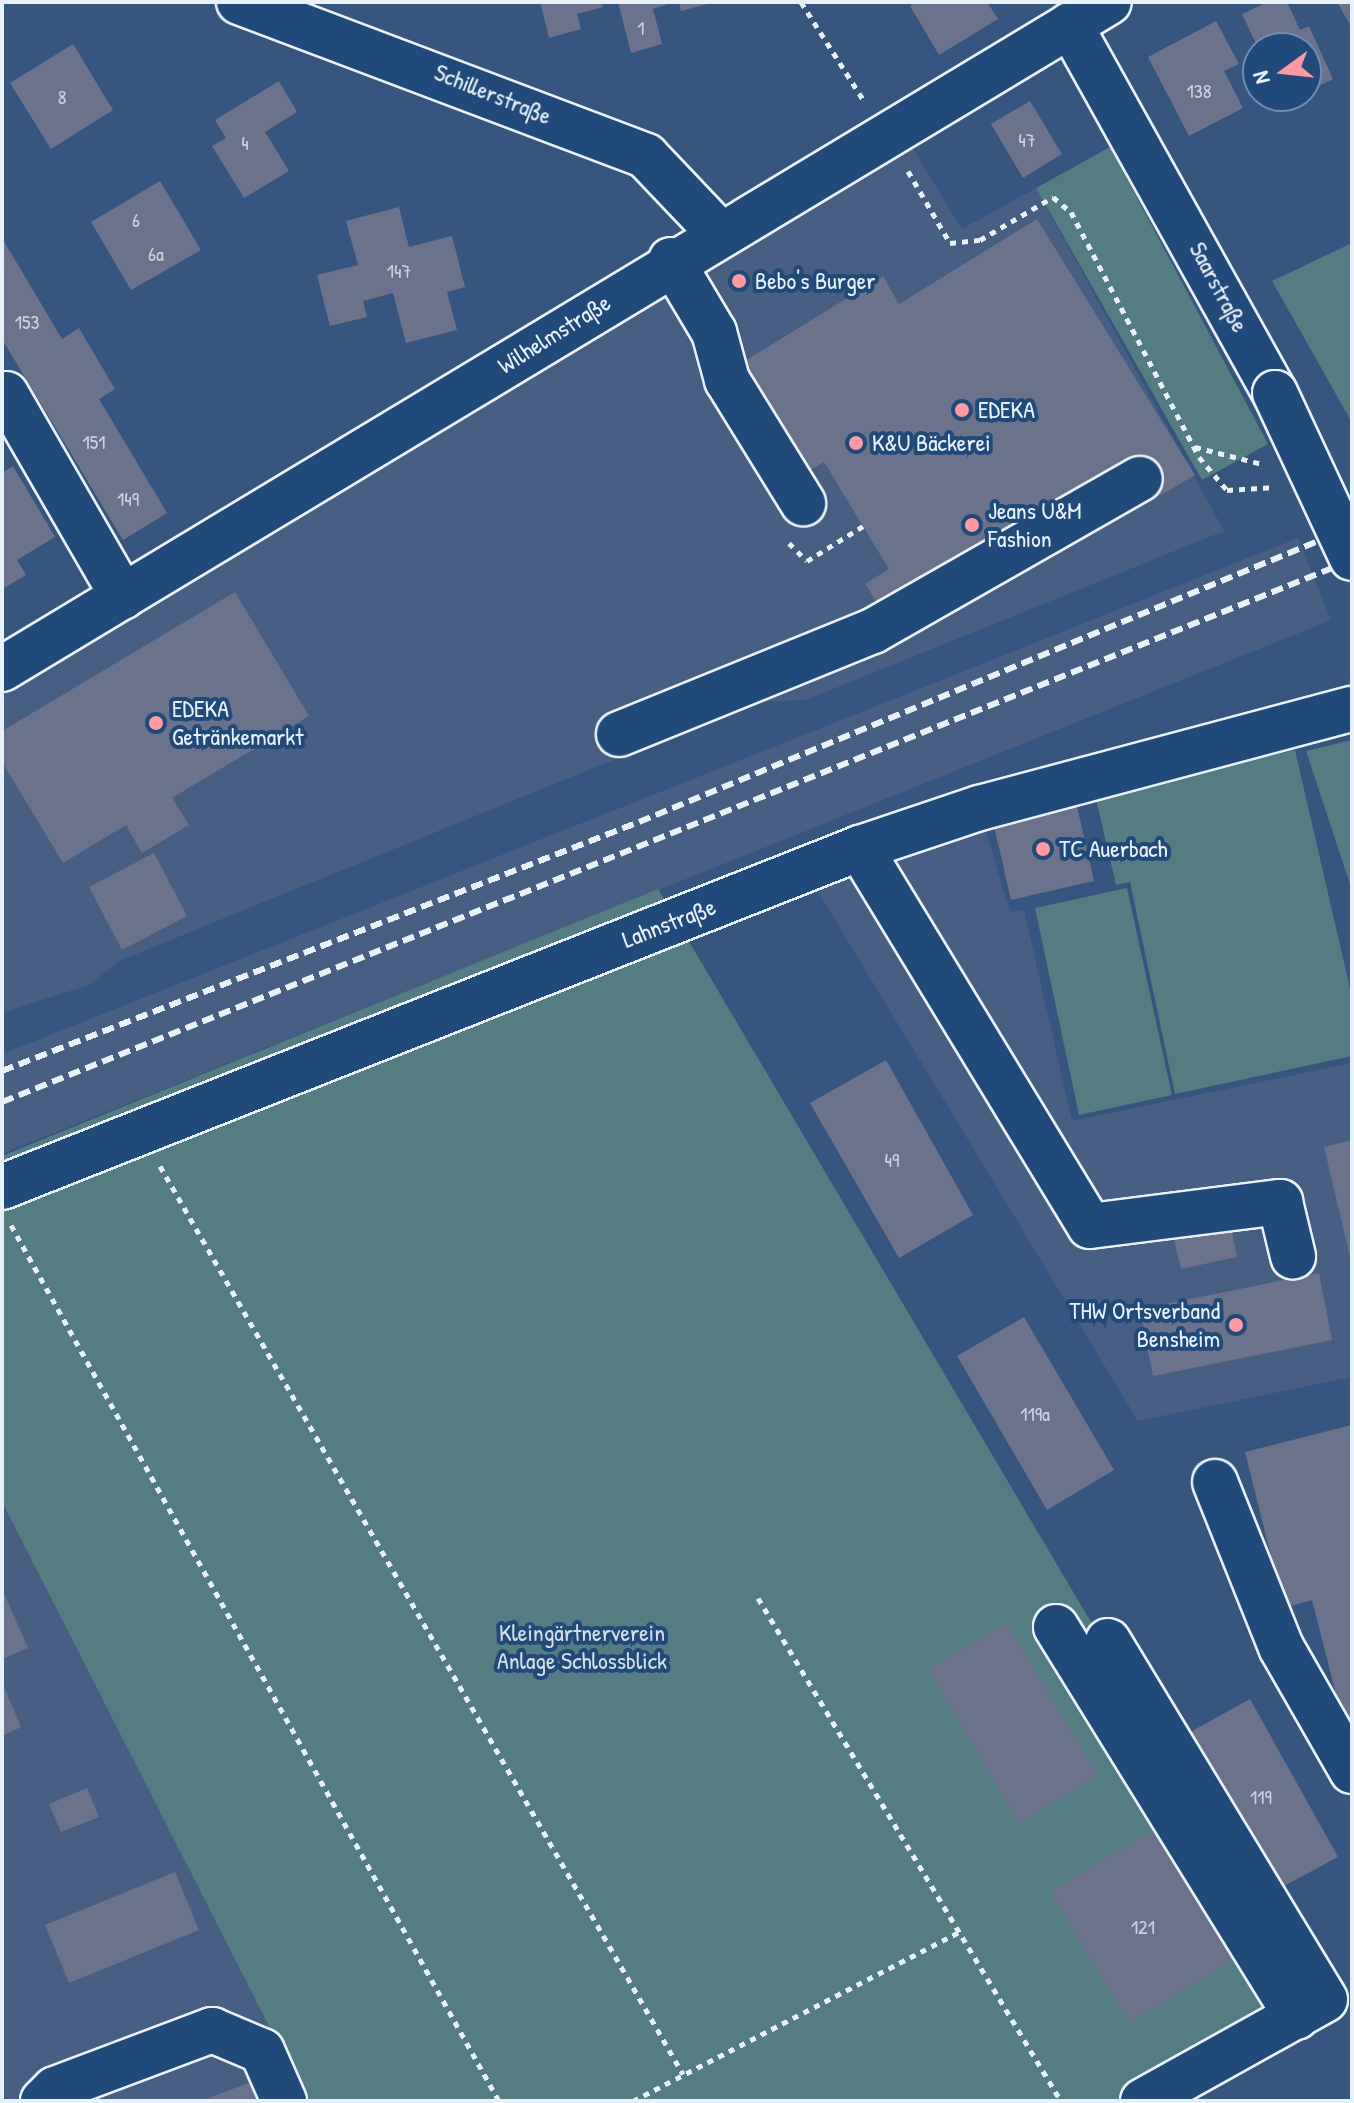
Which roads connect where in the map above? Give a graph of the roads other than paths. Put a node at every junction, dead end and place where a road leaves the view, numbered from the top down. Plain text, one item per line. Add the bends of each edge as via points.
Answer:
1 (239, 2) edge
2 (1109, 2) edge
3 (1070, 25) junction
4 (718, 232) junction
5 (671, 260) junction
6 (6, 394) dead end
7 (1140, 479) dead end
8 (803, 503) dead end
9 (1352, 558) edge
10 (123, 597) junction
11 (2, 669) edge
12 (1352, 709) edge
13 (619, 734) dead end
14 (860, 848) junction
15 (2, 1187) edge
16 (1293, 1256) dead end
17 (1215, 1482) dead end
18 (1056, 1627) dead end
19 (1108, 1641) dead end
20 (1352, 1771) edge
21 (1325, 2007) edge
22 (43, 2101) edge
23 (284, 2101) edge
24 (1143, 2101) edge

1 - 4 street, Schillerstraße via 646,156
2 - 3 street, Wilhelmstraße
3 - 4 street, Wilhelmstraße
3 - 9 street, Saarstraße, bridge via 1275,393
4 - 5 street, Wilhelmstraße
5 - 8 street via 714,332 727,380
5 - 10 street, Wilhelmstraße
6 - 10 street
7 - 13 street via 873,631
10 - 11 street, Wilhelmstraße
12 - 14 street, Lahnstraße via 979,808
14 - 15 street, Lahnstraße
14 - 16 street via 1090,1226 1280,1202
17 - 20 street via 1281,1647
18 - 21 street
19 - 21 street
21 - 24 street
22 - 23 street via 55,2089 212,2030 262,2051

